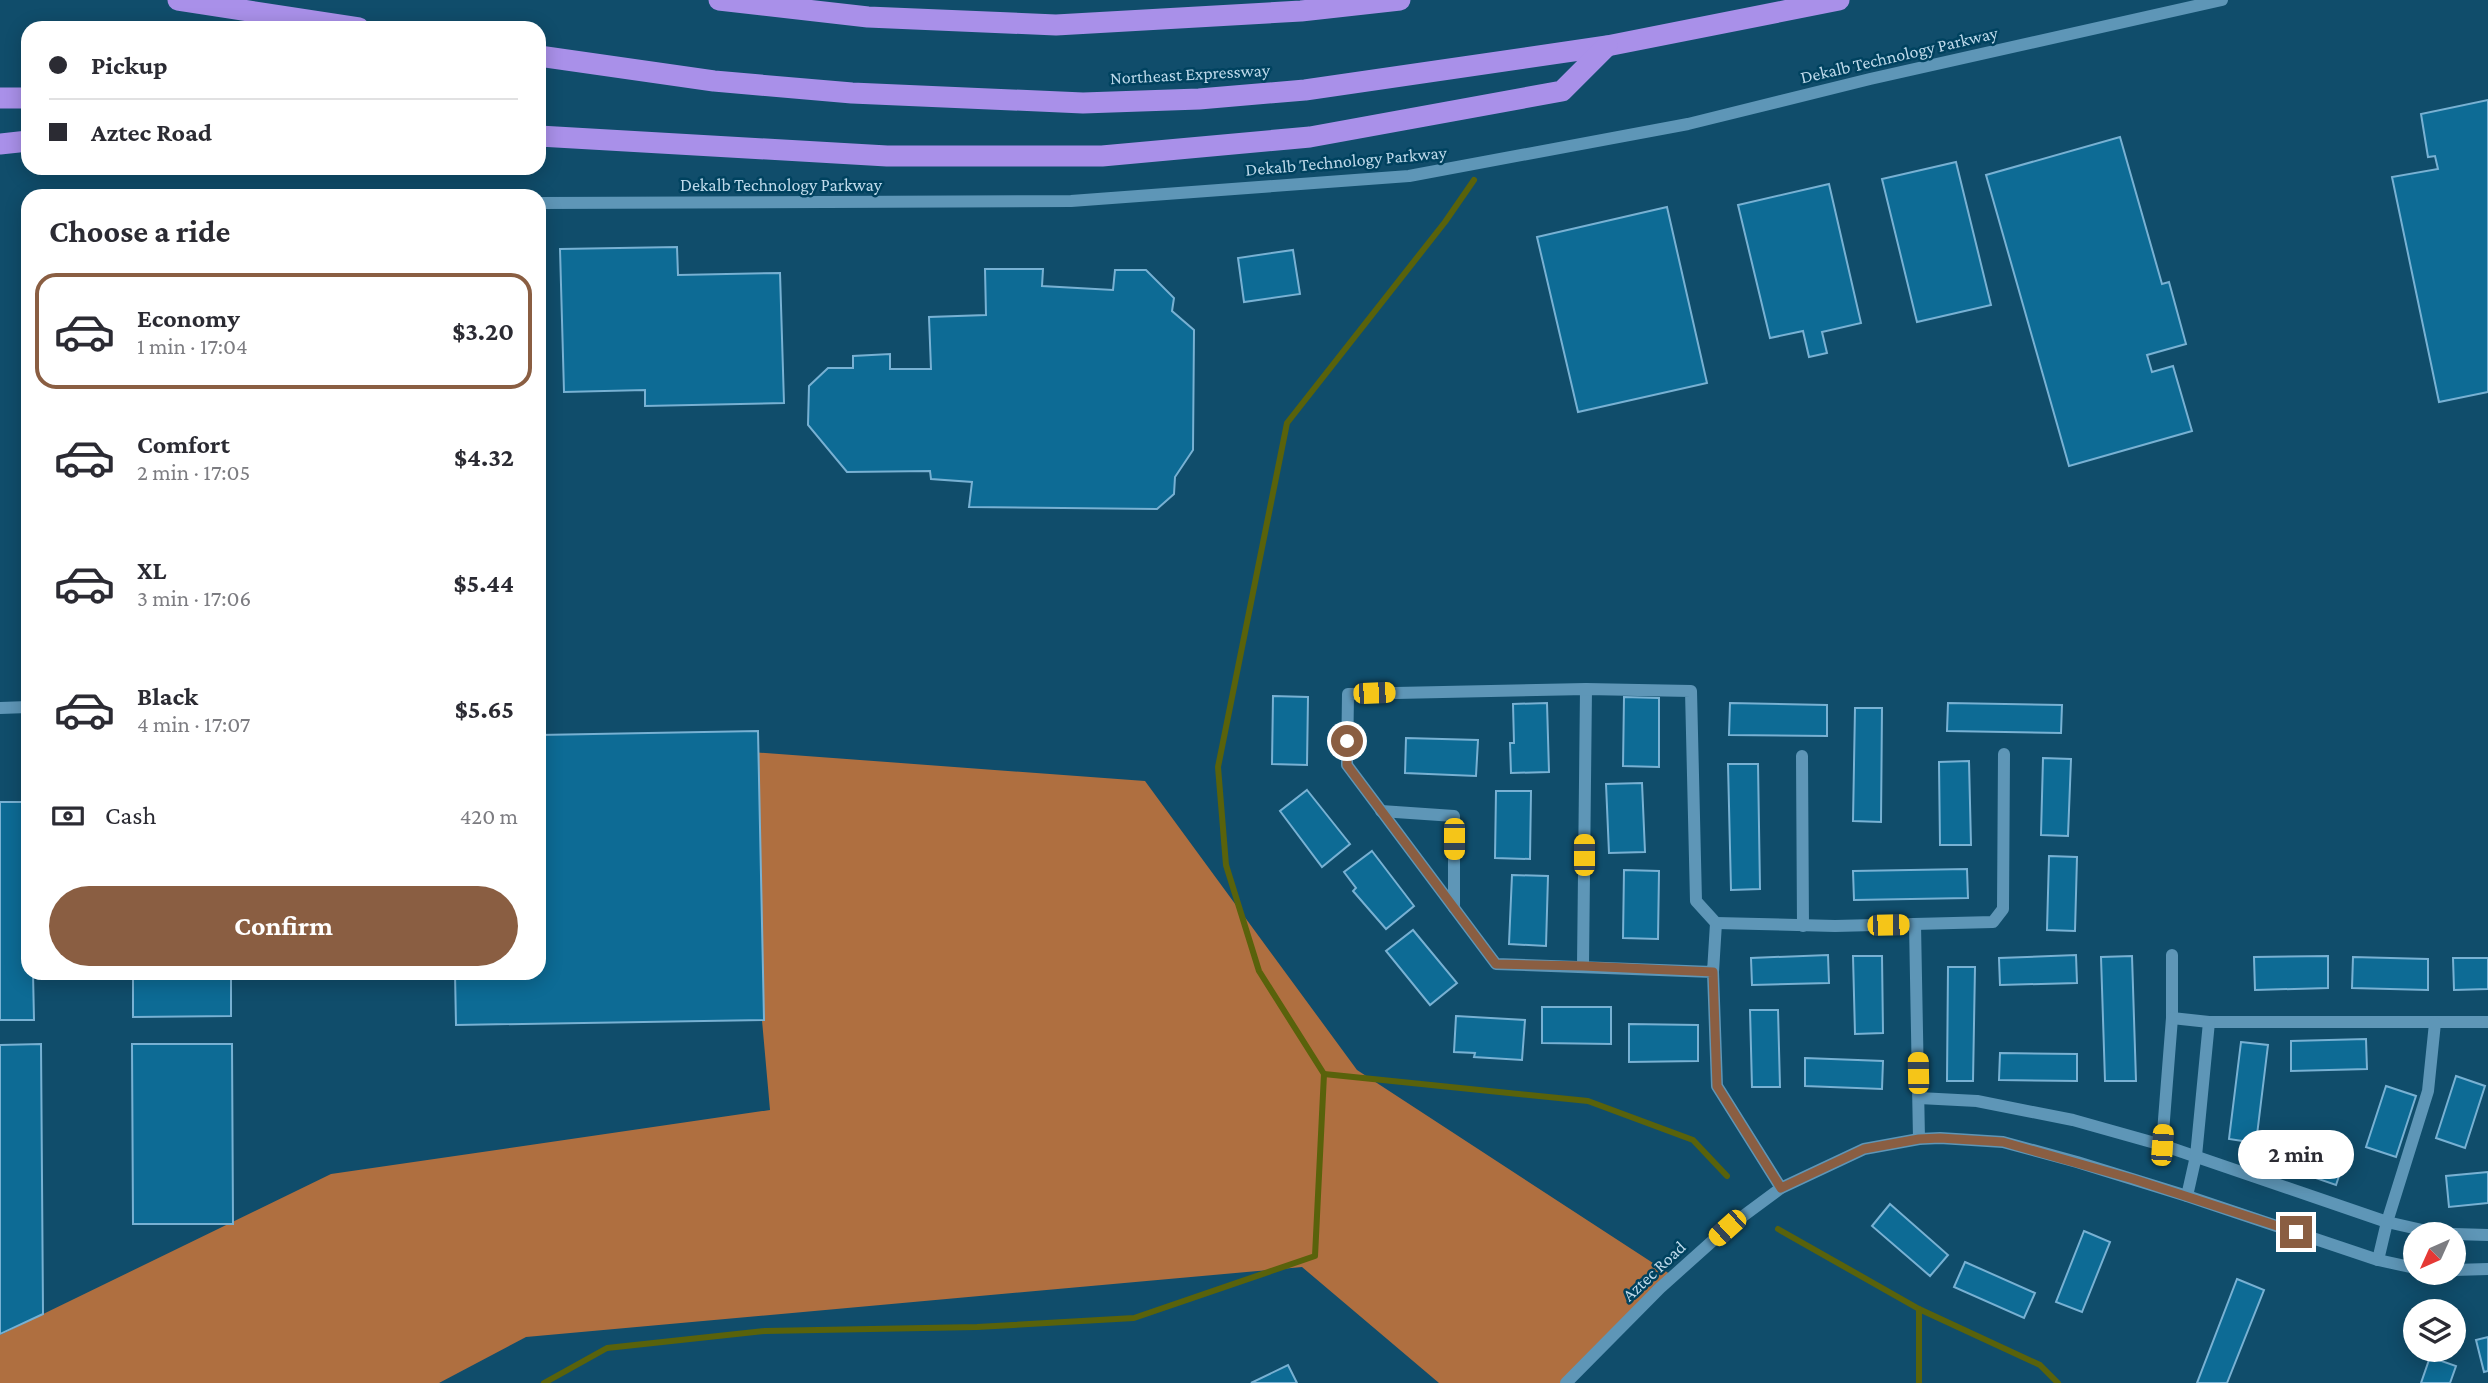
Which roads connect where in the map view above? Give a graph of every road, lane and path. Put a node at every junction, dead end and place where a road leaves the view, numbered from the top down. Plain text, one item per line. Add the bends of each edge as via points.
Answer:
1 (178, 0) edge
2 (719, 0) edge
3 (1400, 0) edge
4 (1839, 0) edge
5 (2222, 0) edge
6 (314, 21) edge
7 (1607, 46) junction
8 (546, 57) edge
9 (0, 98) edge
10 (21, 98) edge
11 (546, 136) edge
12 (21, 142) edge
13 (0, 144) edge
14 (546, 203) edge
15 (1586, 689) junction
16 (21, 707) edge
17 (0, 708) edge
18 (2004, 754) dead end
19 (1802, 756) dead end
20 (1381, 811) junction
21 (1454, 908) junction
22 (1716, 923) junction
23 (1915, 924) junction
24 (1803, 926) junction
25 (2172, 955) dead end
26 (1583, 966) junction
27 (1713, 972) junction
28 (2172, 1018) junction
29 (2209, 1022) junction
30 (2488, 1022) edge
31 (2435, 1023) junction
32 (1919, 1098) junction
33 (1919, 1139) junction
34 (2162, 1145) junction
35 (2196, 1156) junction
36 (1781, 1188) junction
37 (2188, 1196) junction
38 (2387, 1222) junction
39 (2403, 1225) edge
40 (2466, 1234) edge
41 (2488, 1235) edge
42 (2378, 1260) junction
43 (2403, 1265) edge
44 (2488, 1269) edge
45 (2466, 1270) edge
46 (1566, 1383) edge

1 - 6 highway
2 - 3 highway via 868,17 1056,25 1301,11
4 - 7 highway, Northeast Expressway
5 - 14 street, Dekalb Technology Parkway via 1688,124 1409,176 1071,201
7 - 8 highway, Northeast Expressway via 1305,90 1083,103 852,93 714,81
7 - 11 highway via 1562,91 1310,137 1102,156 887,156
9 - 10 highway
12 - 13 highway
15 - 20 street via 1348,694 1347,765
15 - 22 street via 1691,691 1696,901
15 - 26 street
16 - 17 street
18 - 23 street via 2003,909 1993,922
19 - 24 street
20 - 21 street
20 - 21 street via 1454,816
21 - 26 street via 1496,964
22 - 24 street
22 - 27 street
23 - 24 street
23 - 32 street
25 - 28 street
26 - 27 street
27 - 36 street via 1717,1086
28 - 29 street
28 - 34 street
29 - 31 street
29 - 35 street
30 - 31 street
31 - 38 street via 2428,1091
32 - 33 street
32 - 34 street via 1977,1101 2073,1120
33 - 36 street, Aztec Road via 1864,1149
33 - 37 street, Aztec Road via 2003,1142
34 - 35 street
35 - 37 street
35 - 38 street
36 - 46 street, Aztec Road via 1727,1228 1660,1288
37 - 42 street, Aztec Road
38 - 39 street
38 - 42 street
40 - 41 street
42 - 43 street, Aztec Road
44 - 45 street

